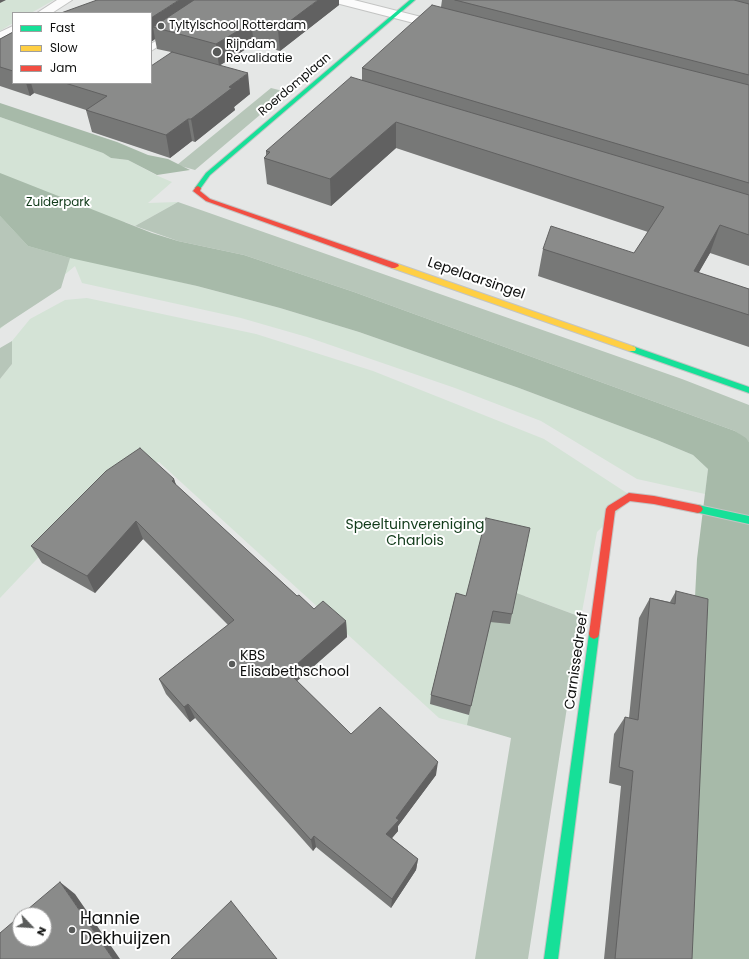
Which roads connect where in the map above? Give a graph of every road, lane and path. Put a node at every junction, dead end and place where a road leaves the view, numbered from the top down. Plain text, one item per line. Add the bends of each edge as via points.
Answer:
1 (66, 0) edge
2 (340, 0) edge
3 (413, 0) edge
4 (45, 12) edge
5 (396, 14) junction
6 (180, 29) edge
7 (458, 30) edge
8 (12, 31) edge
9 (0, 37) edge
10 (152, 47) edge
11 (196, 191) joint
12 (749, 390) edge
13 (749, 520) edge
14 (551, 959) edge

1 - 4 street
2 - 5 street
3 - 5 street, Roerdomplaan
5 - 7 street
5 - 11 street, Roerdomplaan via 318,86 208,174
6 - 10 lane
8 - 9 street
11 - 12 street, Lepelaarsingel via 208,200
13 - 14 street, Carnissedreef via 629,497 611,509

